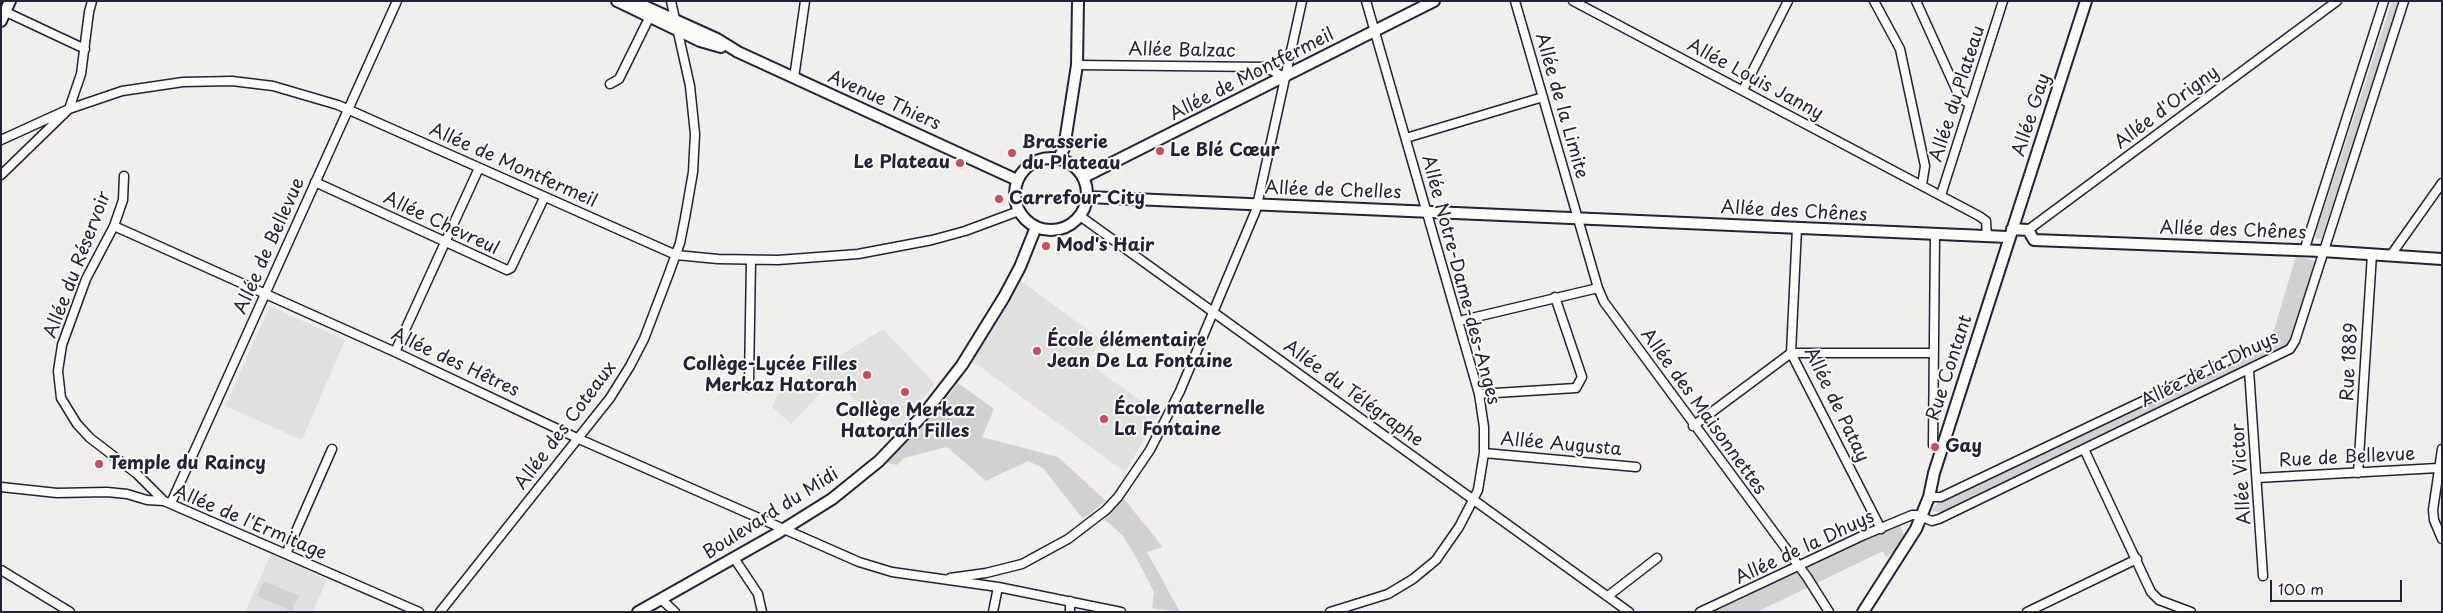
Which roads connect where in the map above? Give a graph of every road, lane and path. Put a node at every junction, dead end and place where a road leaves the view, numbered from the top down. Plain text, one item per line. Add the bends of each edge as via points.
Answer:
1 (10, 1) edge
2 (92, 1) edge
3 (398, 1) edge
4 (617, 1) edge
5 (633, 1) edge
6 (671, 1) edge
7 (805, 1) edge
8 (1078, 1) edge
9 (1302, 1) edge
10 (1366, 1) edge
11 (1434, 1) edge
12 (1515, 1) edge
13 (1573, 1) edge
14 (1788, 1) edge
15 (1874, 1) edge
16 (1916, 1) edge
17 (2003, 1) edge
18 (2086, 1) edge
19 (2337, 1) edge
20 (2384, 1) edge
21 (2404, 1) edge
22 (651, 14) junction
23 (3, 16) edge
24 (675, 19) junction
25 (678, 31) junction
26 (1375, 31) junction
27 (85, 49) junction
28 (738, 52) junction
29 (1077, 65) junction
30 (794, 78) junction
31 (1285, 78) junction
32 (610, 84) dead end
33 (1742, 90) junction
34 (1543, 98) junction
35 (1970, 104) junction
36 (69, 109) junction
37 (349, 109) junction
38 (1406, 138) junction
39 (1, 140) edge
40 (1059, 158) junction
41 (479, 168) junction
42 (1, 175) edge
43 (124, 176) dead end
44 (1084, 177) junction
45 (1017, 180) junction
46 (315, 182) junction
47 (2442, 183) edge
48 (1922, 185) junction
49 (1941, 195) junction
50 (1087, 197) junction
51 (544, 198) junction
52 (1258, 204) junction
53 (1018, 211) junction
54 (1427, 212) junction
55 (1080, 216) junction
56 (1578, 218) junction
57 (114, 226) junction
58 (1036, 227) junction
59 (1797, 228) junction
60 (2028, 230) junction
61 (2010, 233) junction
62 (1935, 234) junction
63 (1987, 236) junction
64 (446, 242) junction
65 (2304, 251) junction
66 (2322, 251) junction
67 (2372, 254) junction
68 (676, 255) junction
69 (2391, 255) junction
70 (2442, 259) edge
71 (752, 260) junction
72 (1598, 288) junction
73 (264, 293) junction
74 (1555, 297) junction
75 (1212, 311) junction
76 (1459, 321) junction
77 (395, 352) junction
78 (1791, 353) junction
79 (1932, 353) junction
80 (2229, 360) dead end
81 (2249, 370) junction
82 (747, 386) dead end
83 (1478, 394) junction
84 (1693, 426) junction
85 (579, 439) junction
86 (1933, 446) dead end
87 (332, 448) dead end
88 (2084, 449) junction
89 (2442, 449) edge
90 (1484, 453) junction
91 (1636, 467) dead end
92 (2438, 468) junction
93 (2358, 473) junction
94 (2257, 478) junction
95 (1, 487) edge
96 (1929, 497) junction
97 (1473, 500) junction
98 (168, 502) junction
99 (1922, 516) junction
100 (784, 529) junction
101 (1881, 529) junction
102 (2442, 539) edge
103 (286, 554) junction
104 (734, 558) junction
105 (1657, 558) dead end
106 (2137, 559) junction
107 (1799, 567) junction
108 (1, 570) edge
109 (2263, 576) dead end
110 (940, 579) junction
111 (998, 587) junction
112 (1608, 596) junction
113 (661, 599) junction
114 (1070, 601) junction
115 (70, 612) edge
116 (419, 612) edge
117 (440, 612) edge
118 (638, 612) edge
119 (675, 612) edge
120 (762, 612) edge
121 (993, 612) edge
122 (1070, 612) edge
123 (1121, 612) edge
124 (1330, 612) edge
125 (1629, 612) edge
126 (1700, 612) edge
127 (1829, 612) edge
128 (1863, 612) edge
129 (2028, 612) edge
130 (2191, 612) edge

1 - 23 main road
2 - 27 street
3 - 37 street, Allée de Bellevue
4 - 22 main road, Avenue Thiers
5 - 22 main road, Avenue Thiers
6 - 24 street, Allée des Coteaux
7 - 30 street
8 - 29 main road
9 - 31 street
10 - 26 street
11 - 26 main road, Allée de Montfermeil
12 - 34 street, Allée de la Limite
13 - 33 street, Allée Louis Janny
14 - 33 street
15 - 48 street via 1900,49 1925,166
16 - 35 street via 1960,98
17 - 35 street, Allée du Plateau
18 - 61 main road, Allée Gay
19 - 60 street, Allée d'Origny
20 - 65 street
21 - 66 street, Allée de la Dhuys
22 - 24 main road, Avenue Thiers
22 - 25 main road, Avenue Thiers
22 - 32 street via 619,79
23 - 27 street
24 - 25 street, Allée des Coteaux
24 - 28 main road, Avenue Thiers
25 - 28 main road, Avenue Thiers
25 - 68 street, Allée des Coteaux via 692,93 695,134 692,179
26 - 31 main road, Allée de Montfermeil
26 - 38 street, Allée Notre-Dame-des-Anges
27 - 36 street
28 - 30 main road, Avenue Thiers
29 - 31 street, Allée Balzac via 1264,67
29 - 40 main road via 1064,148
30 - 45 main road, Avenue Thiers
31 - 44 main road, Allée de Montfermeil
31 - 52 street
33 - 48 street, Allée Louis Janny
34 - 38 street
34 - 56 street, Allée de la Limite
35 - 49 street, Allée du Plateau
36 - 37 street, Allée de Montfermeil via 146,86 232,81 296,91
36 - 39 street, Allée de Montfermeil
36 - 42 street
37 - 41 street, Allée de Montfermeil
37 - 46 street, Allée de Bellevue
38 - 54 street, Allée Notre-Dame-des-Anges
40 - 44 main road via 1072,164
40 - 45 main road via 1035,160
41 - 51 street, Allée de Montfermeil
41 - 64 street
43 - 57 street, Allée du Réservoir via 123,200
44 - 50 main road
45 - 53 main road via 1015,201
46 - 64 street, Allée Chevreul
46 - 73 street, Allée de Bellevue
47 - 69 street
48 - 49 street, Allée Louis Janny
49 - 63 street, Allée Louis Janny via 1986,221
50 - 52 main road, Allée de Chelles
50 - 55 main road
51 - 64 street, Allée Chevreul via 509,270
51 - 68 street, Allée de Montfermeil
52 - 54 main road, Allée de Chelles
52 - 75 street
53 - 58 main road
53 - 71 street, Allée de Montfermeil via 965,231 908,246 829,257
54 - 56 main road, Allée de Chelles
54 - 76 street, Allée Notre-Dame-des-Anges
55 - 58 main road via 1061,229
55 - 75 street, Allée du Télégraphe
56 - 59 main road, Allée des Chênes
56 - 72 street, Allée des Maisonnettes
57 - 73 street, Allée des Hêtres
57 - 98 street, Allée du Réservoir via 86,279 62,345 58,371 61,398 76,424 90,438
58 - 100 main road, Boulevard du Midi via 1004,297 962,365 924,414 874,466 832,500
59 - 62 main road, Allée des Chênes
59 - 78 street, Allée de Patay
60 - 61 main road
60 - 65 main road, Allée des Chênes via 2034,240
61 - 63 main road, Allée des Chênes
61 - 96 main road, Rue Contant
62 - 63 main road, Allée des Chênes
62 - 79 street
64 - 77 street
65 - 66 main road, Allée des Chênes
66 - 67 main road, Allée des Chênes
66 - 81 street, Allée de la Dhuys via 2290,348
67 - 69 main road, Allée des Chênes
67 - 93 street, Rue 1889
68 - 71 street, Allée de Montfermeil
68 - 85 street, Allée des Coteaux via 630,366
69 - 70 main road, Allée des Chênes
71 - 82 street
72 - 74 street
72 - 84 street, Allée des Maisonnettes via 1604,302
73 - 77 street, Allée des Hêtres
73 - 98 street, Allée de Bellevue
74 - 76 street
74 - 83 street via 1582,377 1576,388
75 - 97 street, Allée du Télégraphe
75 - 110 street via 1180,391 1150,450 1106,510 1068,539 1022,564
76 - 83 street, Allée Notre-Dame-des-Anges
77 - 85 street, Allée des Hêtres
78 - 79 street
78 - 84 street
78 - 101 street, Allée de Patay
79 - 86 street
80 - 96 street via 1941,497
81 - 88 street, Allée de la Dhuys
81 - 94 street, Allée Victor
83 - 90 street, Allée Notre-Dame-des-Anges via 1484,427
84 - 107 street, Allée des Maisonnettes
85 - 100 street, Allée des Hêtres
85 - 117 street, Allée des Coteaux
87 - 103 street
88 - 99 street, Allée de la Dhuys via 1937,520
88 - 106 street
89 - 92 street
90 - 91 street, Allée Augusta
90 - 97 street, Allée Notre-Dame-des-Anges via 1478,490
92 - 93 street, Rue de Bellevue
92 - 102 street via 2433,510
93 - 94 street, Rue de Bellevue
94 - 109 street, Allée Victor
95 - 98 street, Allée de l'Ermitage via 57,493 107,492
96 - 99 main road, Rue Contant
97 - 112 street, Allée du Télégraphe
97 - 124 street, Allée Notre-Dame-des-Anges via 1436,560 1412,580 1388,594
98 - 103 street, Allée de l'Ermitage
99 - 101 street, Allée de la Dhuys via 1912,515
99 - 128 main road, Rue Contant
100 - 104 main road, Boulevard du Midi
100 - 110 street via 859,562 892,572
101 - 107 street, Allée de la Dhuys
103 - 116 street, Allée de l'Ermitage
104 - 113 main road, Boulevard du Midi
104 - 120 street via 758,594
105 - 112 street
106 - 129 street
106 - 130 street via 2151,592 2159,600
107 - 126 street, Allée de la Dhuys
107 - 127 street, Allée des Maisonnettes
108 - 115 street
110 - 111 street
111 - 114 street
111 - 121 street
112 - 125 street, Allée du Télégraphe
113 - 118 main road, Boulevard du Midi
113 - 119 street
114 - 122 street
114 - 123 street

